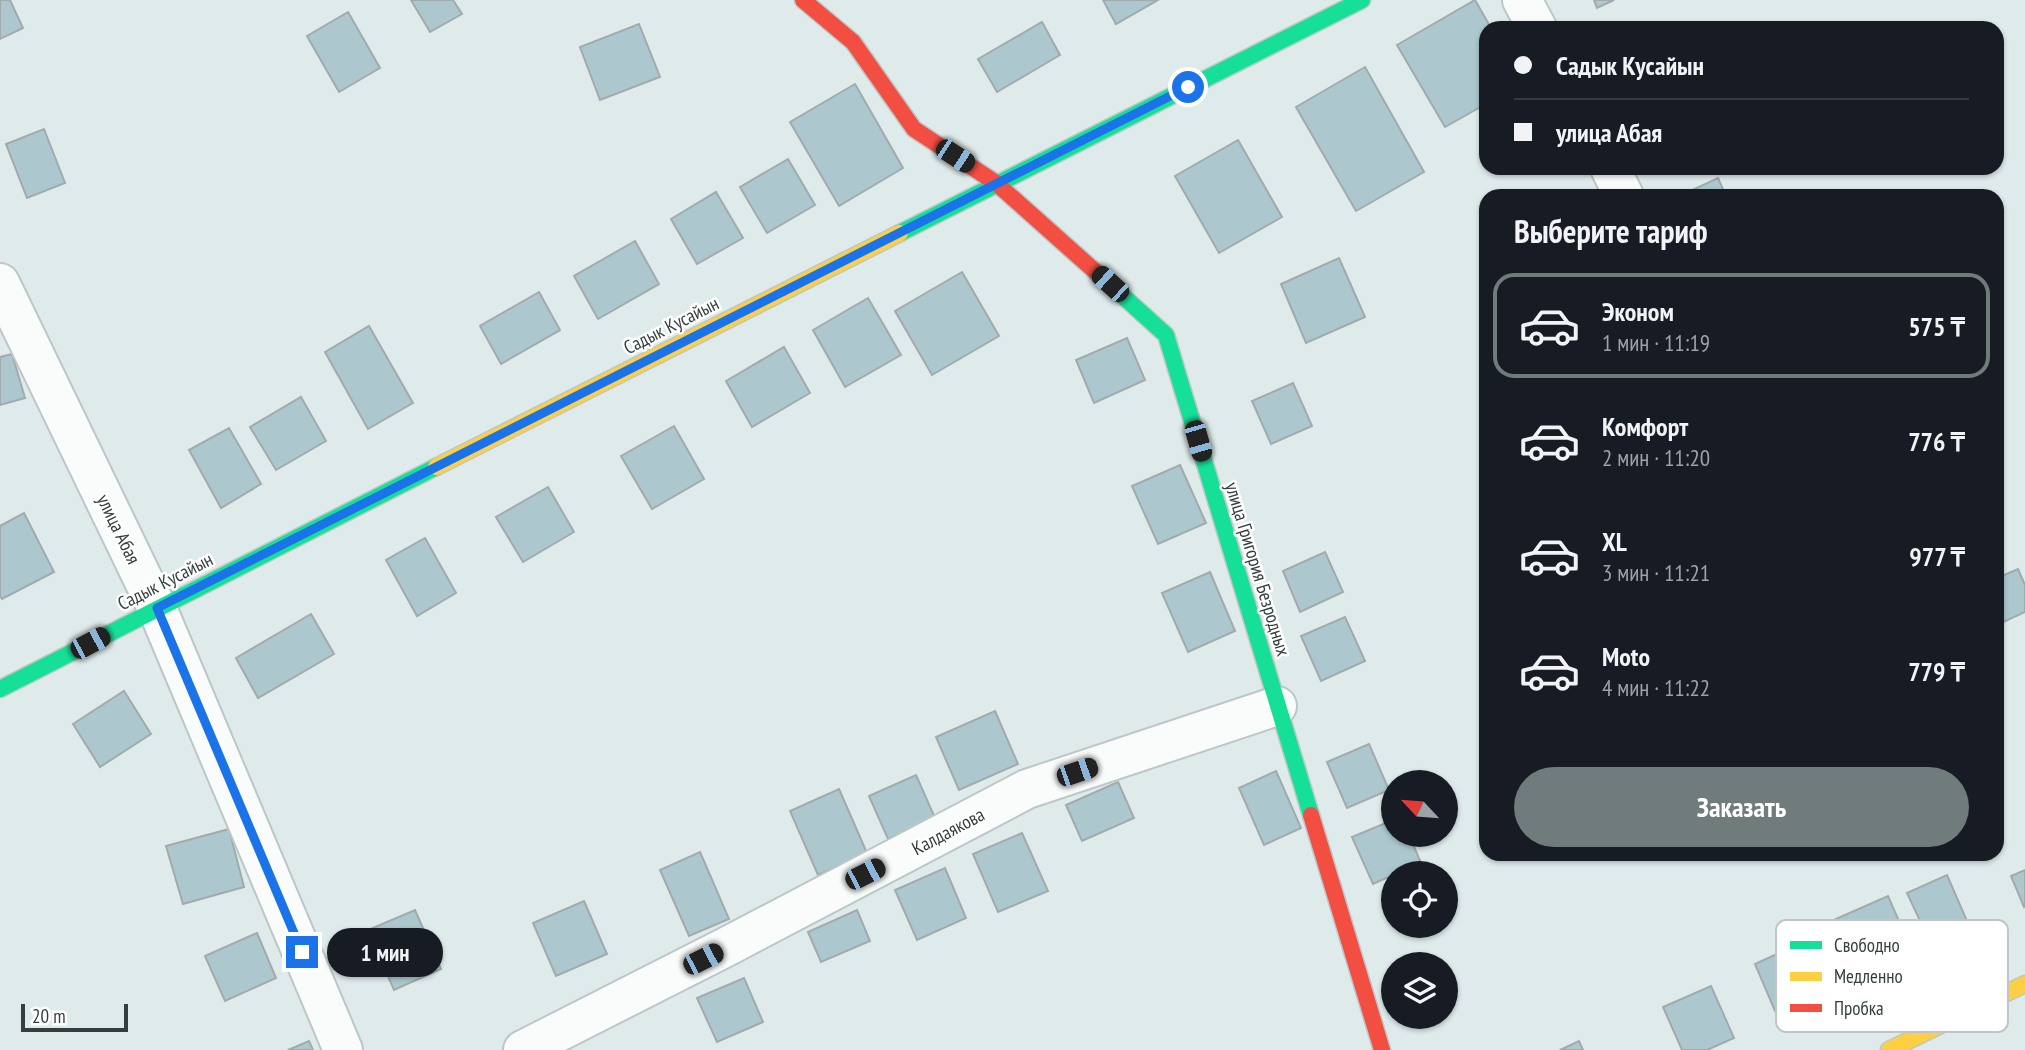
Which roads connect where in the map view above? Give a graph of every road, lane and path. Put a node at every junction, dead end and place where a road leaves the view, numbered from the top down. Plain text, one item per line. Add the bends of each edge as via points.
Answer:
1 (803, 0) edge
2 (1362, 0) edge
3 (1522, 0) edge
4 (1533, 21) edge
5 (996, 183) junction
6 (0, 283) edge
7 (157, 608) junction
8 (0, 690) edge
9 (1277, 706) junction
10 (2025, 984) edge
11 (2008, 992) edge
12 (1926, 1032) edge
13 (343, 1050) edge
14 (523, 1050) edge
15 (1382, 1050) edge
16 (1889, 1050) edge

1 - 5 street, улица Григория Безродных via 853,42 914,129
2 - 5 street, Садык Кусайын
3 - 4 street
5 - 7 street, Садык Кусайын
5 - 9 street, улица Григория Безродных via 1166,335
6 - 7 street, улица Абая
7 - 8 street, Садык Кусайын
7 - 13 street, улица Абая
9 - 14 street, Калдаякова via 1027,789
9 - 15 street, улица Григория Безродных
10 - 11 street
12 - 16 street

